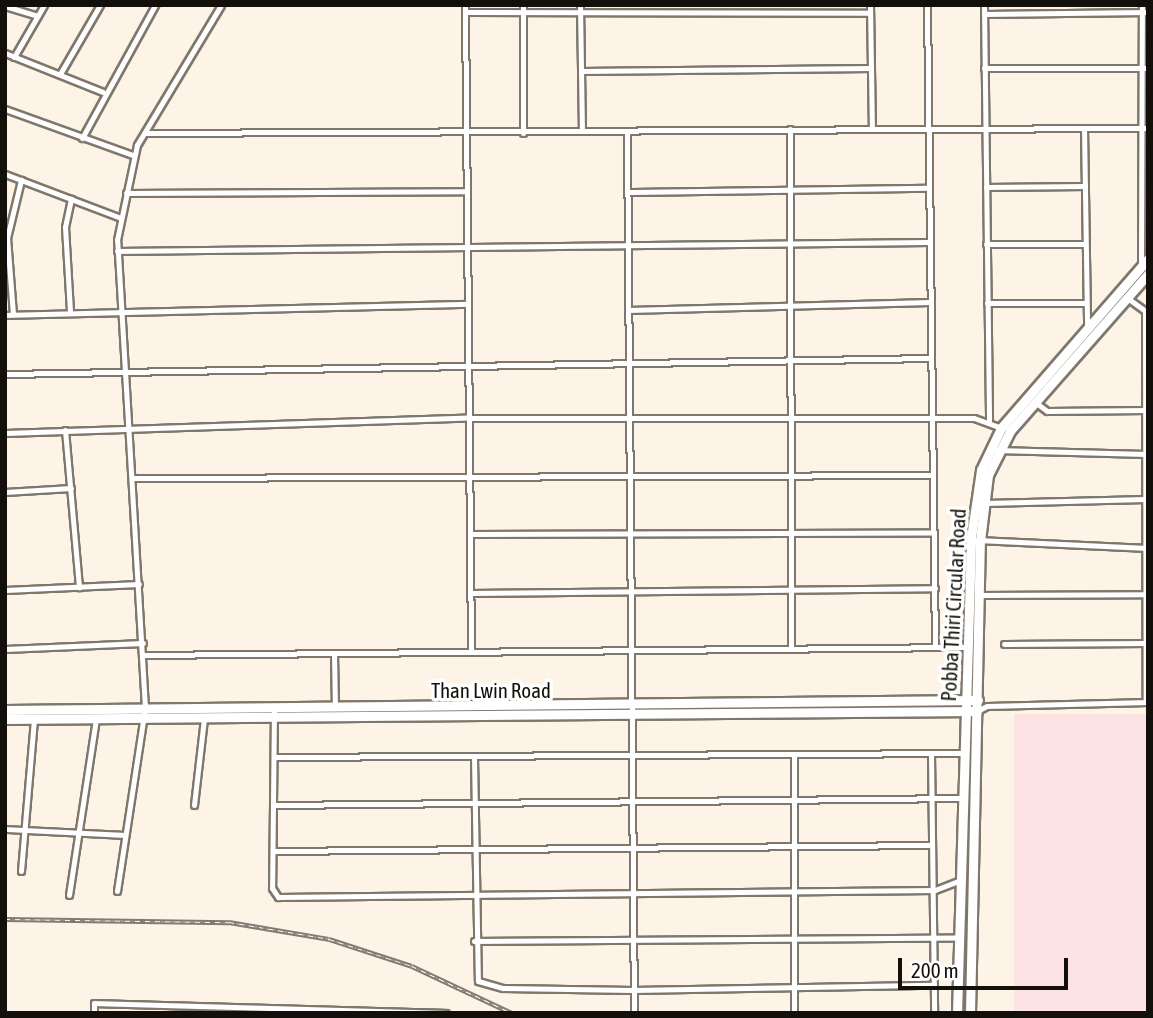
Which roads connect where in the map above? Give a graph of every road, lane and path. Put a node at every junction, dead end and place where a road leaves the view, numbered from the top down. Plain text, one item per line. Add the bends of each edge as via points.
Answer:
1 (44, 5) edge
2 (100, 5) edge
3 (155, 5) edge
4 (221, 5) edge
5 (580, 5) edge
6 (870, 5) edge
7 (927, 5) edge
8 (984, 5) edge
9 (5, 6) edge
10 (465, 8) edge
11 (523, 9) edge
12 (1144, 10) edge
13 (580, 13) junction
14 (870, 13) junction
15 (984, 14) junction
16 (37, 16) junction
17 (5, 54) edge
18 (14, 57) junction
19 (871, 68) junction
20 (984, 68) junction
21 (1145, 68) edge
22 (581, 71) junction
23 (60, 74) junction
24 (103, 92) junction
25 (5, 109) edge
26 (985, 126) junction
27 (872, 127) junction
28 (928, 127) junction
29 (1084, 128) junction
30 (1145, 128) edge
31 (790, 129) junction
32 (466, 131) junction
33 (582, 131) junction
34 (627, 131) junction
35 (523, 132) junction
36 (145, 133) junction
37 (82, 138) junction
38 (133, 155) junction
39 (5, 174) edge
40 (21, 180) junction
41 (1085, 186) junction
42 (986, 187) junction
43 (929, 188) junction
44 (790, 189) junction
45 (467, 191) junction
46 (627, 192) junction
47 (126, 193) junction
48 (71, 199) junction
49 (121, 218) junction
50 (929, 242) junction
51 (986, 244) junction
52 (1085, 244) junction
53 (790, 245) junction
54 (468, 248) junction
55 (627, 249) junction
56 (117, 251) junction
57 (1144, 262) edge
58 (1148, 274) edge
59 (1126, 297) junction
60 (930, 302) junction
61 (987, 303) junction
62 (1086, 303) junction
63 (468, 304) junction
64 (790, 304) junction
65 (121, 308) junction
66 (628, 310) junction
67 (70, 311) junction
68 (1147, 313) edge
69 (13, 314) junction
70 (5, 315) edge
71 (1087, 324) junction
72 (1077, 335) junction
73 (1085, 341) junction
74 (931, 358) junction
75 (790, 359) junction
76 (628, 360) junction
77 (1147, 361) edge
78 (469, 362) junction
79 (125, 369) junction
80 (5, 374) edge
81 (1035, 402) junction
82 (1147, 410) edge
83 (469, 418) junction
84 (932, 418) junction
85 (790, 420) junction
86 (989, 420) junction
87 (629, 421) junction
88 (129, 426) junction
89 (1001, 428) junction
90 (65, 430) junction
91 (5, 433) edge
92 (996, 450) junction
93 (1146, 454) junction
94 (933, 475) junction
95 (629, 476) junction
96 (470, 477) junction
97 (132, 478) junction
98 (790, 479) junction
99 (71, 488) junction
100 (5, 492) edge
101 (1146, 499) edge
102 (985, 503) junction
103 (934, 532) junction
104 (790, 533) junction
105 (470, 534) junction
106 (630, 535) junction
107 (976, 540) junction
108 (1147, 548) edge
109 (139, 584) junction
110 (79, 587) junction
111 (791, 588) junction
112 (934, 588) junction
113 (5, 590) edge
114 (631, 592) junction
115 (471, 593) junction
116 (1146, 593) edge
117 (979, 595) junction
118 (143, 643) junction
119 (1147, 643) edge
120 (1004, 644) dead end
121 (967, 647) junction
122 (936, 648) junction
123 (5, 649) edge
124 (791, 649) junction
125 (631, 650) junction
126 (471, 652) junction
127 (334, 653) junction
128 (144, 655) junction
129 (965, 699) junction
130 (978, 700) junction
131 (1147, 702) edge
132 (987, 706) junction
133 (335, 708) junction
134 (5, 710) edge
135 (965, 711) junction
136 (978, 711) junction
137 (633, 712) junction
138 (144, 713) junction
139 (274, 713) junction
140 (96, 718) junction
141 (204, 718) junction
142 (5, 719) edge
143 (34, 719) junction
144 (931, 754) junction
145 (964, 754) junction
146 (794, 755) junction
147 (632, 756) junction
148 (474, 757) junction
149 (275, 758) junction
150 (932, 798) junction
151 (962, 798) junction
152 (793, 799) junction
153 (633, 801) junction
154 (472, 802) junction
155 (194, 805) dead end
156 (275, 805) junction
157 (5, 830) edge
158 (25, 830) junction
159 (74, 831) junction
160 (123, 835) junction
161 (932, 845) junction
162 (633, 846) junction
163 (793, 846) junction
164 (473, 848) junction
165 (273, 851) junction
166 (22, 871) dead end
167 (959, 881) junction
168 (934, 890) junction
169 (117, 891) dead end
170 (793, 893) junction
171 (69, 895) dead end
172 (473, 897) junction
173 (633, 897) junction
174 (958, 938) junction
175 (934, 939) junction
176 (474, 941) junction
177 (795, 942) junction
178 (633, 943) junction
179 (934, 985) junction
180 (794, 989) junction
181 (634, 990) junction
182 (267, 1010) edge
183 (436, 1010) edge
184 (94, 1013) edge
185 (446, 1013) edge
186 (634, 1013) edge
187 (794, 1013) edge
188 (934, 1013) edge
189 (957, 1013) edge
190 (970, 1013) edge

1 - 16 street
2 - 23 street
3 - 24 street
4 - 36 street
5 - 13 street
6 - 14 street
7 - 28 street
8 - 15 street
9 - 16 street
10 - 11 street
10 - 32 street
11 - 13 street
11 - 35 street
12 - 15 street
12 - 21 street
13 - 14 street
13 - 22 street
14 - 19 street
15 - 20 street
16 - 18 street
17 - 18 street
18 - 23 street
19 - 22 street
19 - 27 street
20 - 21 street
20 - 26 street
21 - 30 street
22 - 33 street
23 - 24 street
24 - 37 street
25 - 37 street
26 - 28 street
26 - 29 street
26 - 42 street
27 - 28 street
27 - 31 street
28 - 43 street
29 - 30 street
29 - 41 street
30 - 57 street
31 - 34 street
31 - 44 street
32 - 35 street
32 - 36 street
32 - 45 street
33 - 34 street
33 - 35 street
34 - 46 street
36 - 38 street
37 - 38 street
38 - 47 street
39 - 40 street
40 - 48 street
40 - 69 street via 7,238
41 - 42 street
41 - 52 street
42 - 51 street
43 - 44 street
43 - 50 street
44 - 46 street
44 - 53 street
45 - 47 street
45 - 54 street
46 - 55 street
47 - 49 street
48 - 49 street
48 - 67 street via 65,228
49 - 56 street
50 - 53 street
50 - 60 street
51 - 52 street
51 - 61 street
52 - 62 street
53 - 55 street
53 - 64 street
54 - 55 street
54 - 56 street
54 - 63 street
55 - 66 street
56 - 65 street
57 - 71 main road, Pobba Thiri Circular Road
58 - 59 main road, Pobba Thiri Circular Road
59 - 68 street
59 - 73 main road, Pobba Thiri Circular Road
60 - 64 street
60 - 74 street
61 - 62 street
61 - 86 street
62 - 71 street
63 - 65 street
63 - 78 street
64 - 66 street
64 - 75 street
65 - 67 street
65 - 79 street
66 - 76 street
67 - 69 street
68 - 77 street
69 - 70 street
71 - 72 main road, Pobba Thiri Circular Road
72 - 73 main road
72 - 89 main road, Pobba Thiri Circular Road
73 - 81 main road, Pobba Thiri Circular Road
74 - 75 street
74 - 84 street
75 - 76 street
75 - 85 street
76 - 78 street
76 - 87 street
77 - 82 street
78 - 79 street
78 - 83 street
79 - 80 street
79 - 88 street
81 - 82 street via 1048,411
81 - 92 main road, Pobba Thiri Circular Road
82 - 93 street
83 - 87 street
83 - 88 street
83 - 96 street
84 - 85 street
84 - 86 street
84 - 94 street
85 - 87 street
85 - 98 street
86 - 89 street
87 - 95 street
88 - 90 street
88 - 97 street
89 - 107 main road, Pobba Thiri Circular Road via 981,470
90 - 91 street
90 - 99 street
92 - 93 street
92 - 102 main road, Pobba Thiri Circular Road
93 - 101 street
94 - 98 street
94 - 103 street
95 - 96 street
95 - 98 street
95 - 106 street
96 - 97 street
96 - 105 street
97 - 109 street
98 - 104 street
99 - 100 street
99 - 110 street
101 - 102 street
101 - 108 street
102 - 107 main road, Pobba Thiri Circular Road
103 - 104 street
103 - 112 street
104 - 106 street
104 - 111 street
105 - 106 street
105 - 115 street
106 - 114 street
107 - 108 street
107 - 117 main road, Pobba Thiri Circular Road
107 - 121 main road, Pobba Thiri Circular Road
108 - 116 street
109 - 110 street
109 - 118 street
110 - 113 street
111 - 112 street
111 - 114 street
111 - 124 street
112 - 122 street
114 - 115 street
114 - 125 street
115 - 126 street
116 - 117 street
116 - 119 street
117 - 130 main road, Pobba Thiri Circular Road
118 - 123 street
118 - 128 street
119 - 120 street
119 - 131 street
121 - 122 street
121 - 129 main road, Pobba Thiri Circular Road
122 - 124 street
124 - 125 street
125 - 126 street
125 - 137 street
126 - 127 street
127 - 128 street
127 - 133 street
128 - 138 street
129 - 130 main road, Than Lwin Road
129 - 135 main road, Pobba Thiri Circular Road
129 - 137 main road, Than Lwin Road
130 - 132 street
130 - 136 main road, Pobba Thiri Circular Road
131 - 132 street
132 - 136 street
133 - 137 main road, Than Lwin Road
133 - 139 main road, Than Lwin Road
134 - 138 main road, Than Lwin Road
135 - 136 main road, Than Lwin Road
135 - 137 main road, Than Lwin Road
135 - 145 main road, Pobba Thiri Circular Road
136 - 190 main road, Pobba Thiri Circular Road
137 - 139 main road, Than Lwin Road
137 - 147 street
138 - 139 main road, Than Lwin Road
138 - 140 main road, Than Lwin Road
138 - 141 main road, Than Lwin Road
138 - 160 street
139 - 141 main road, Than Lwin Road
139 - 149 street
140 - 143 main road, Than Lwin Road
140 - 159 street
141 - 155 street
142 - 143 main road, Than Lwin Road
143 - 158 street
144 - 145 street
144 - 146 street
144 - 150 street
145 - 151 main road, Pobba Thiri Circular Road
146 - 147 street
146 - 152 street
147 - 148 street
147 - 153 street
148 - 149 street
148 - 154 street
149 - 156 street
150 - 151 street
150 - 152 street
150 - 161 street
151 - 167 main road, Pobba Thiri Circular Road
152 - 153 street
152 - 163 street
153 - 154 street
153 - 162 street
154 - 156 street
154 - 164 street
156 - 165 street
157 - 158 street
158 - 159 street
158 - 166 street
159 - 160 street
159 - 171 street
160 - 169 street
161 - 163 street
161 - 168 street
162 - 163 street
162 - 164 street
162 - 173 street
163 - 170 street
164 - 165 street
164 - 172 street
165 - 172 street via 278,897
167 - 168 street
167 - 174 main road, Pobba Thiri Circular Road
168 - 170 street
168 - 175 street
170 - 173 street
170 - 177 street
172 - 173 street
172 - 176 street
173 - 178 street
174 - 175 street
174 - 189 main road, Pobba Thiri Circular Road
175 - 177 street
175 - 179 street
176 - 178 street
176 - 181 street via 475,976 492,987
177 - 178 street
177 - 180 street
178 - 181 street
179 - 180 street
179 - 188 street
180 - 181 street
180 - 187 street
181 - 186 street
182 - 183 street
182 - 184 street via 94,1003
183 - 185 street

